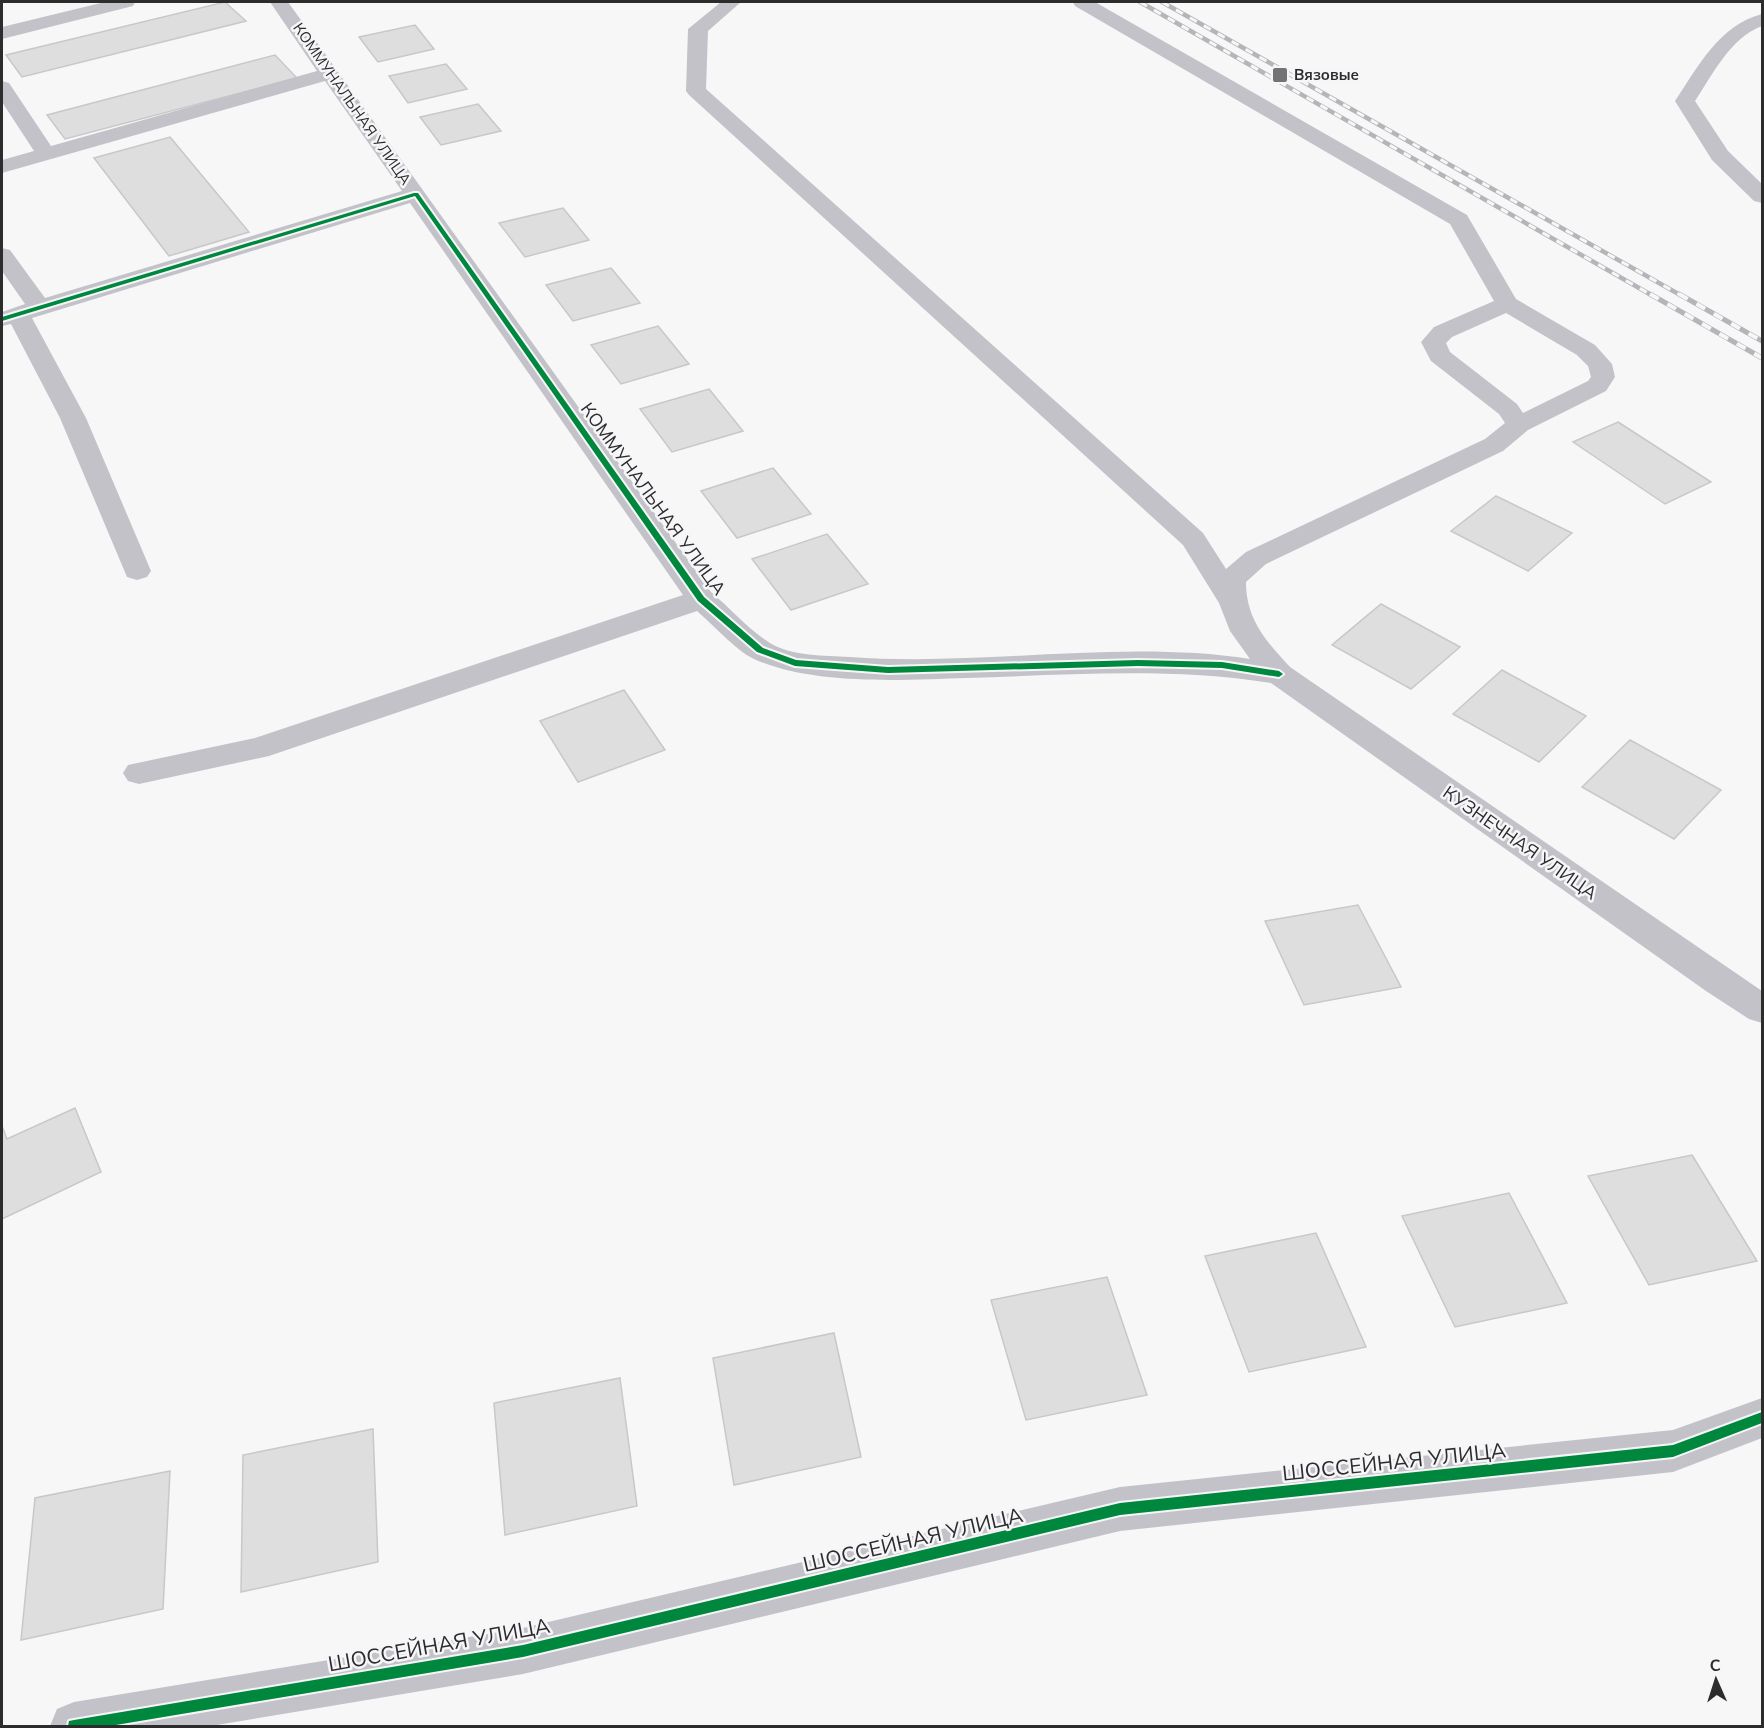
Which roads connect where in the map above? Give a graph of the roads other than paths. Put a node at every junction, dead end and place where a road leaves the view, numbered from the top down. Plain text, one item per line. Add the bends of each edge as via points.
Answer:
1 (126, 2) edge
2 (279, 2) edge
3 (732, 2) edge
4 (1082, 2) edge
5 (1762, 20) edge
6 (2, 33) edge
7 (331, 73) junction
8 (2, 87) edge
9 (46, 154) junction
10 (2, 167) edge
11 (416, 194) junction
12 (1762, 196) edge
13 (2, 255) edge
14 (1507, 304) junction
15 (20, 314) edge
16 (1519, 425) junction
17 (137, 571) dead end
18 (1230, 598) junction
19 (701, 599) junction
20 (1279, 675) junction
21 (139, 773) dead end
22 (1762, 1009) edge
23 (1762, 1418) edge
24 (74, 1726) edge

1 - 6 street
2 - 7 street, КОММУНАЛЬНАЯ УЛИЦА
3 - 18 street via 699,29 696,91 1193,540
4 - 14 street via 1459,220
5 - 12 street via 1749,23 1722,49 1685,101 1720,156
7 - 9 street
7 - 11 street, КОММУНАЛЬНАЯ УЛИЦА
8 - 9 street
9 - 10 street
11 - 15 street
11 - 19 street, КОММУНАЛЬНАЯ УЛИЦА
13 - 15 street
14 - 16 street via 1443,332 1433,342 1440,356 1508,410
14 - 16 street via 1586,350 1600,364 1603,377 1597,386
15 - 17 street via 73,418
16 - 18 street via 1494,445 1256,558 1232,579
18 - 20 street via 1243,632
19 - 20 street, КОММУНАЛЬНАЯ УЛИЦА via 760,650 795,663 888,670 1138,663 1222,665
19 - 21 street via 258,748
20 - 22 street, КУЗНЕЧНАЯ УЛИЦА
23 - 24 street, ШОССЕЙНАЯ УЛИЦА via 1673,1450 1120,1509 523,1651

